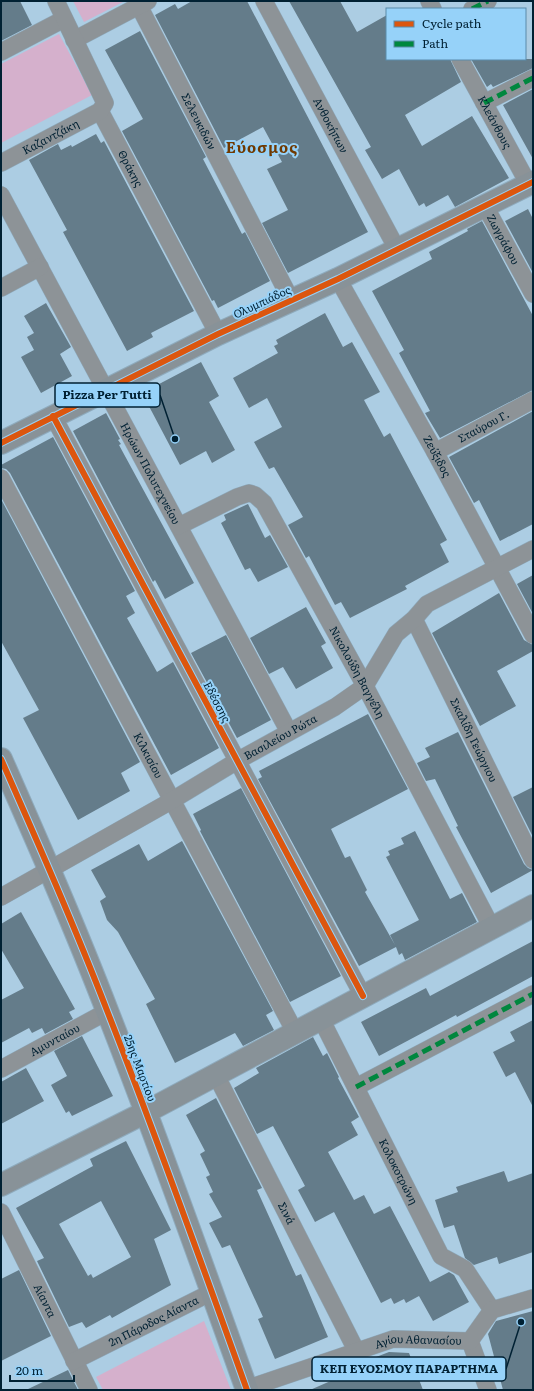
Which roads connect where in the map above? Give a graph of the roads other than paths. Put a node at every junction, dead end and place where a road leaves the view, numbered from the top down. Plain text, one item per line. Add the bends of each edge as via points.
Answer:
1 (56, 1) edge
2 (264, 1) edge
3 (488, 1) edge
4 (143, 4) edge
5 (474, 8) edge
6 (64, 19) junction
7 (74, 40) junction
8 (1, 52) edge
9 (461, 60) edge
10 (533, 78) edge
11 (484, 103) junction
12 (100, 111) junction
13 (1, 163) edge
14 (531, 183) edge
15 (1, 195) edge
16 (485, 206) junction
17 (397, 249) junction
18 (40, 268) junction
19 (338, 279) junction
20 (1, 288) edge
21 (533, 294) edge
22 (291, 300) junction
23 (218, 334) junction
24 (106, 390) junction
25 (533, 400) edge
26 (53, 416) junction
27 (1, 443) edge
28 (435, 452) junction
29 (1, 478) edge
30 (180, 526) junction
31 (533, 549) edge
32 (496, 568) junction
33 (414, 619) junction
34 (533, 635) edge
35 (365, 686) junction
36 (289, 732) junction
37 (1, 759) edge
38 (237, 761) junction
39 (171, 801) junction
40 (533, 860) edge
41 (50, 870) junction
42 (1, 897) edge
43 (533, 906) edge
44 (492, 928) junction
45 (533, 994) edge
46 (363, 996) junction
47 (108, 1011) junction
48 (321, 1019) junction
49 (295, 1032) junction
50 (1, 1069) edge
51 (216, 1075) junction
52 (356, 1087) junction
53 (146, 1112) junction
54 (1, 1185) edge
55 (1, 1212) edge
56 (212, 1292) junction
57 (533, 1298) edge
58 (492, 1310) junction
59 (470, 1341) junction
60 (357, 1352) junction
61 (74, 1361) junction
62 (246, 1389) edge
63 (89, 1390) edge
64 (488, 1390) edge

1 - 6 street
2 - 17 street, Ανθοκήπων
3 - 5 street
4 - 7 street
4 - 22 street, Σελευκιδών
6 - 7 street
6 - 8 street
7 - 12 street via 106,103
9 - 11 street, Κλεάνθους
10 - 11 street
11 - 14 street, Κλεάνθους
12 - 13 street, Καζαντζάκη
12 - 23 street, Θράκης
14 - 16 street, Ολυμπιάδος
15 - 18 street, Ηρώων Πολυτεχνείου
16 - 17 street, Ολυμπιάδος
16 - 21 street, Ζωγράφου
17 - 19 street, Ολυμπιάδος
18 - 20 street
18 - 24 street, Ηρώων Πολυτεχνείου
19 - 22 street, Ολυμπιάδος
19 - 28 street, Ζεύξιδος
22 - 23 street, Ολυμπιάδος
23 - 24 street, Ολυμπιάδος
24 - 26 street, Ολυμπιάδος
24 - 30 street, Ηρώων Πολυτεχνείου
25 - 28 street, Σταύρου Γ.
26 - 27 street, Ολυμπιάδος
26 - 38 street, Εδέσσης
28 - 32 street, Ζεύξιδος
29 - 39 street, Κιλκισίου
30 - 35 street, Νικολούδη Βαγγέλη via 237,497 249,493 255,495 264,503
30 - 36 street, Ηρώων Πολυτεχνείου
31 - 32 street, Βασιλείου Ρώτα
32 - 33 street, Βασιλείου Ρώτα via 427,604
32 - 34 street, Ζεύξιδος
33 - 35 street, Βασιλείου Ρώτα via 396,634
33 - 40 street, Σκαλίδη Γεώργιου
35 - 36 street, Βασιλείου Ρώτα via 335,707
35 - 44 street, Νικολούδη Βαγγέλη
36 - 38 street, Βασιλείου Ρώτα
37 - 41 street, 25ης Μαρτίου
38 - 39 street, Βασιλείου Ρώτα
38 - 46 street, Εδέσσης
39 - 41 street, Βασιλείου Ρώτα
39 - 49 street, Κιλκισίου
41 - 42 street, Βασιλείου Ρώτα
41 - 47 street, 25ης Μαρτίου
43 - 44 street
44 - 46 street
45 - 52 street
46 - 48 street
47 - 50 street, Αμυνταίου
47 - 53 street, 25ης Μαρτίου
48 - 49 street
48 - 52 street, Κολοκοτρώνη
49 - 51 street
51 - 53 street
51 - 60 street, Σινά
52 - 58 street, Κολοκοτρώνη via 441,1256 465,1269
53 - 54 street
53 - 56 street, 25ης Μαρτίου
55 - 61 street, Αίαντα
56 - 61 street, 2η Πάροδος Αίαντα
56 - 62 street, 25ης Μαρτίου
57 - 58 street
58 - 59 street, Αγίου Αθανασίου
59 - 60 street, Αγίου Αθανασίου via 394,1339
59 - 64 street
60 - 62 street, Αγίου Αθανασίου
61 - 63 street, Αίαντα

